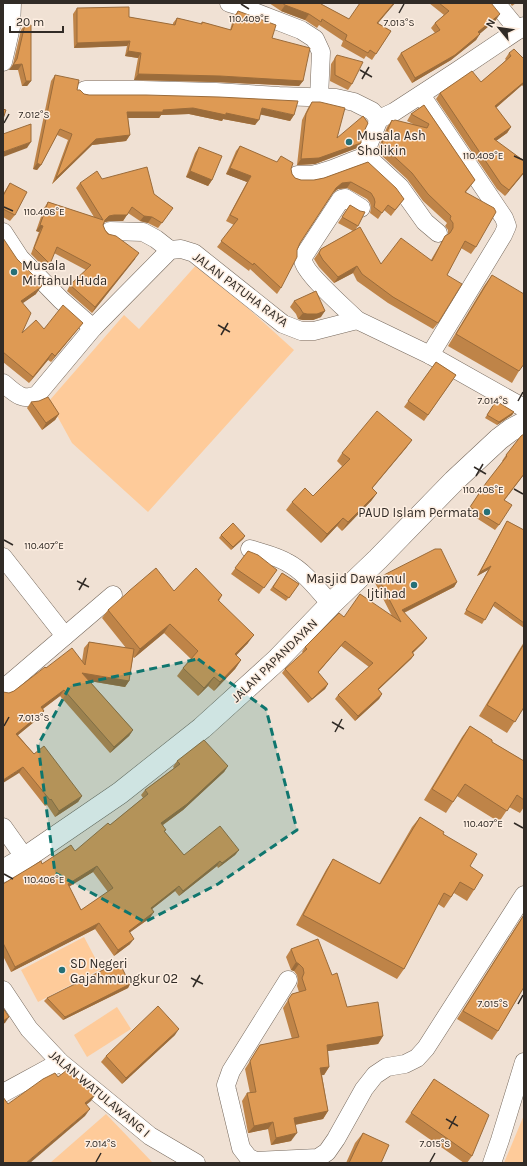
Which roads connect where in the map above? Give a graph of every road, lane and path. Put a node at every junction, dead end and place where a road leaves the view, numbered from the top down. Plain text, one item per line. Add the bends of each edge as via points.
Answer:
1 (12, 3) edge
2 (229, 3) edge
3 (496, 3) edge
4 (521, 28) edge
5 (3, 62) edge
6 (85, 90) dead end
7 (421, 95) junction
8 (319, 98) junction
9 (379, 119) junction
10 (368, 156) junction
11 (297, 175) dead end
12 (361, 208) dead end
13 (110, 231) dead end
14 (3, 232) edge
15 (438, 233) dead end
16 (170, 250) junction
17 (357, 320) junction
18 (93, 328) junction
19 (430, 355) junction
20 (3, 383) edge
21 (524, 408) edge
22 (524, 423) edge
23 (250, 549) dead end
24 (3, 557) edge
25 (113, 595) dead end
26 (331, 604) junction
27 (65, 636) junction
28 (3, 689) edge
29 (3, 827) edge
30 (25, 858) junction
31 (3, 871) edge
32 (524, 895) edge
33 (288, 980) dead end
34 (3, 990) edge
35 (60, 1062) junction
36 (524, 1062) edge
37 (3, 1092) edge
38 (196, 1163) edge
39 (492, 1163) edge

1 - 5 street via 11,27
2 - 8 street via 301,30 316,39 322,52
3 - 4 street
4 - 7 street
6 - 8 street via 216,92
7 - 9 street
7 - 19 street via 507,226
8 - 9 street via 354,102 372,111
9 - 10 street via 367,148
10 - 11 street via 320,173
10 - 15 street via 400,187 425,222
12 - 17 street via 345,198 340,199 303,261 322,286
13 - 16 street via 143,232
14 - 18 street via 20,258
16 - 17 street, JALAN PATUHA RAYA via 182,249 194,253 284,324 301,331 314,331
16 - 18 street
17 - 19 street
18 - 20 street via 37,395 30,398 20,396
19 - 21 street
22 - 26 main road, JALAN PAPANDAYAN via 499,439 465,470
23 - 26 street via 292,565
24 - 27 street
25 - 27 street
26 - 30 main road, JALAN PAPANDAYAN via 277,660 202,728 120,793
27 - 28 street
29 - 30 street
30 - 31 main road, JALAN PAPANDAYAN
32 - 33 street via 426,1048 417,1058 405,1064 387,1067 375,1075 327,1152 318,1158 256,1161 248,1157 241,1148 226,1085 236,1063
34 - 35 street, JALAN WATULAWANG I via 29,1028
35 - 37 street
35 - 38 street, JALAN WATULAWANG I via 150,1136
36 - 39 street

